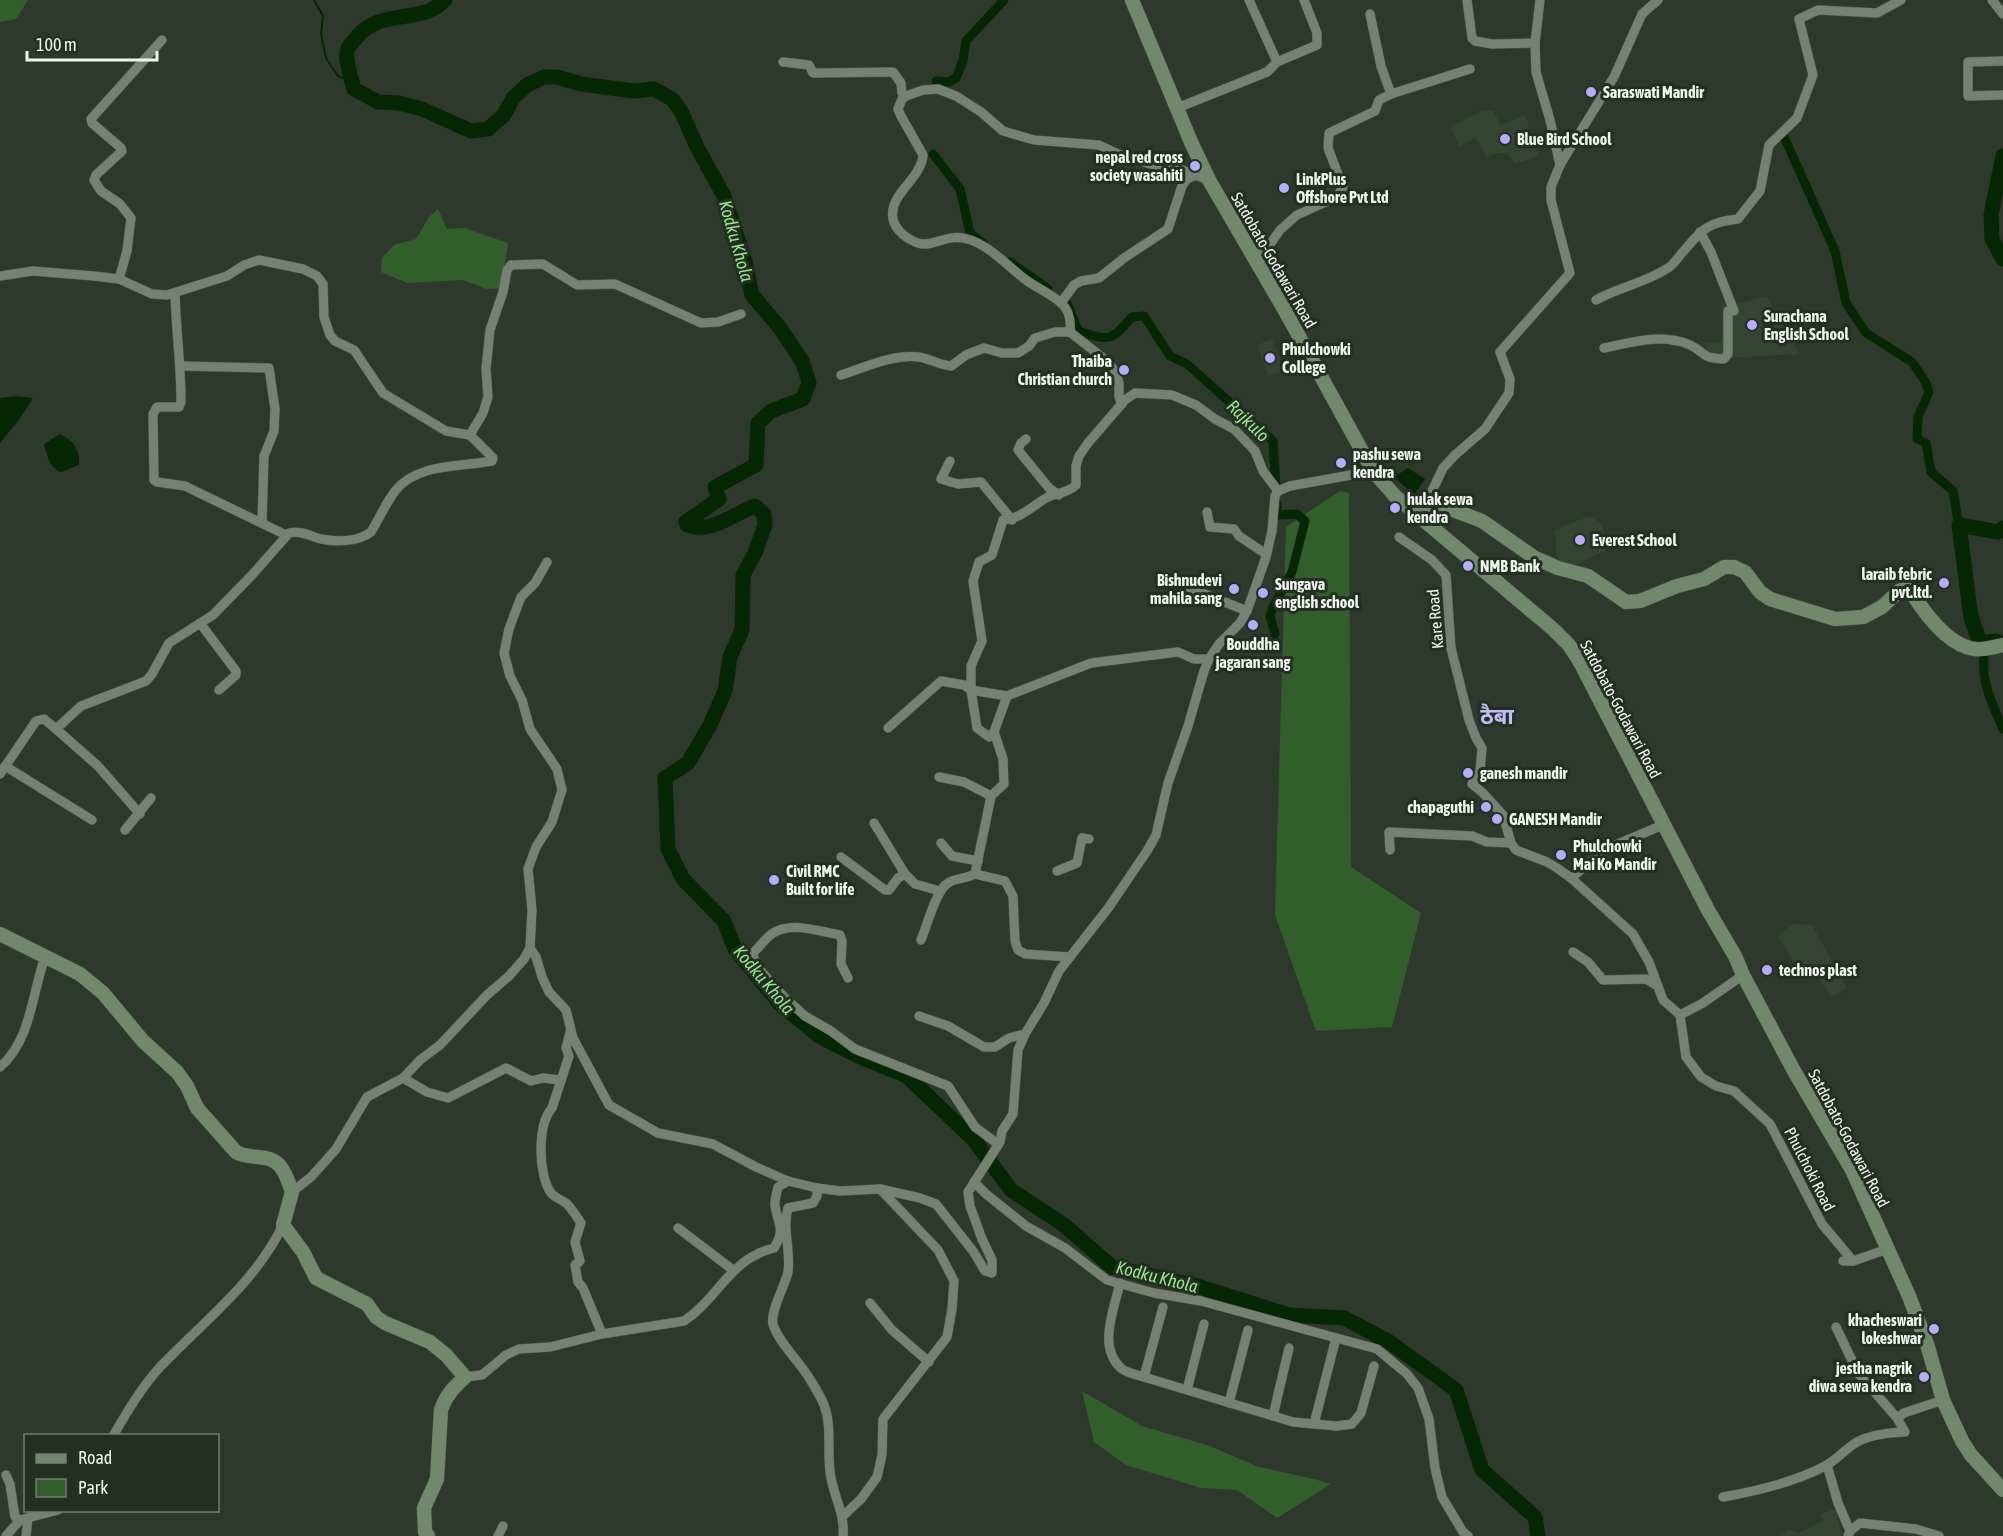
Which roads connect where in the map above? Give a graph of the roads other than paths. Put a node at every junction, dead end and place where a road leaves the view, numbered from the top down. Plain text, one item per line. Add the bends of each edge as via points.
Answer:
1 (1132, 0) edge
2 (1249, 0) edge
3 (1304, 0) edge
4 (1467, 0) edge
5 (1540, 0) edge
6 (1658, 0) edge
7 (1900, 0) edge
8 (1992, 0) edge
9 (1370, 14) dead end
10 (2003, 15) edge
11 (162, 40) dead end
12 (1535, 43) junction
13 (2003, 61) edge
14 (783, 62) dead end
15 (1277, 62) junction
16 (1470, 69) dead end
17 (1391, 94) junction
18 (2003, 95) edge
19 (906, 96) junction
20 (1178, 108) junction
21 (1560, 165) junction
22 (1196, 175) junction
23 (1209, 180) junction
24 (1700, 232) junction
25 (1252, 255) junction
26 (0, 276) edge
27 (119, 279) junction
28 (175, 293) junction
29 (1596, 300) dead end
30 (1061, 303) junction
31 (741, 314) dead end
32 (1070, 332) junction
33 (1604, 348) dead end
34 (182, 366) junction
35 (841, 375) dead end
36 (1122, 404) junction
37 (470, 435) junction
38 (1026, 439) dead end
39 (950, 461) dead end
40 (1373, 471) junction
41 (1278, 491) junction
42 (1059, 495) junction
43 (1418, 508) junction
44 (1207, 512) dead end
45 (1012, 519) junction
46 (262, 523) junction
47 (286, 535) junction
48 (1400, 537) dead end
49 (1266, 554) junction
50 (547, 562) dead end
51 (1177, 583) dead end
52 (1247, 611) junction
53 (200, 623) junction
54 (2003, 645) edge
55 (1209, 659) junction
56 (219, 690) dead end
57 (971, 690) junction
58 (1007, 696) junction
59 (888, 728) dead end
60 (56, 729) junction
61 (994, 732) junction
62 (3, 770) edge
63 (939, 777) dead end
64 (991, 796) junction
65 (151, 798) dead end
66 (140, 814) junction
67 (92, 820) dead end
68 (874, 824) dead end
69 (1665, 824) junction
70 (125, 830) dead end
71 (1089, 839) dead end
72 (941, 843) dead end
73 (1511, 843) junction
74 (1390, 850) dead end
75 (841, 857) dead end
76 (978, 861) junction
77 (1057, 871) dead end
78 (904, 874) junction
79 (975, 874) junction
80 (1571, 878) junction
81 (940, 891) junction
82 (0, 934) edge
83 (921, 940) dead end
84 (530, 948) junction
85 (1573, 952) dead end
86 (45, 957) junction
87 (1070, 957) junction
88 (1743, 975) junction
89 (848, 978) dead end
90 (1658, 986) junction
91 (1680, 1015) junction
92 (919, 1016) dead end
93 (570, 1029) junction
94 (1025, 1034) junction
95 (0, 1067) edge
96 (403, 1078) junction
97 (560, 1080) junction
98 (996, 1148) junction
99 (788, 1180) junction
100 (974, 1182) junction
101 (817, 1188) junction
102 (880, 1190) junction
103 (292, 1191) junction
104 (283, 1225) junction
105 (678, 1228) dead end
106 (1888, 1249) junction
107 (733, 1270) junction
108 (1120, 1283) junction
109 (870, 1303) dead end
110 (1163, 1307) dead end
111 (1204, 1324) dead end
112 (1836, 1327) dead end
113 (1248, 1330) dead end
114 (603, 1334) junction
115 (1336, 1338) junction
116 (1289, 1348) dead end
117 (928, 1362) junction
118 (1374, 1366) dead end
119 (465, 1377) junction
120 (1144, 1377) junction
121 (1187, 1390) junction
122 (1943, 1400) junction
123 (1229, 1403) junction
124 (1273, 1416) junction
125 (1897, 1418) junction
126 (1314, 1424) junction
127 (114, 1434) edge
128 (1827, 1465) junction
129 (6, 1475) dead end
130 (2003, 1490) edge
131 (1724, 1497) dead end
132 (50, 1512) edge
133 (843, 1516) junction
134 (24, 1519) junction
135 (503, 1526) dead end
136 (1849, 1534) edge
137 (6, 1536) edge
138 (26, 1536) edge
139 (428, 1536) edge
140 (498, 1536) edge
141 (843, 1536) edge
142 (1468, 1536) edge
143 (1939, 1536) edge

1 - 20 street, Satdobato-Godawari Road
2 - 15 street
3 - 15 street via 1317,33 1317,45
4 - 12 street via 1475,41
5 - 12 street
6 - 21 street via 1642,14 1614,78
7 - 24 street via 1877,13 1818,10 1799,19 1813,75 1797,118 1769,145 1760,191 1738,219 1719,221
8 - 10 street
9 - 17 street via 1380,66
11 - 27 street via 91,119 122,151 94,180 131,218
12 - 21 street via 1536,72
13 - 18 street via 1968,62 1968,96
14 - 19 street via 809,65 813,73 893,72
15 - 20 street via 1267,72
16 - 17 street
17 - 25 street via 1379,100 1375,111 1329,133 1328,148 1343,187 1341,193 1297,215 1271,243
19 - 22 street via 938,89 981,112 1002,131 1034,140 1099,145
19 - 30 street via 898,109 923,161 897,199 892,218 896,228 919,244 948,237 969,239
20 - 23 street, Satdobato-Godawari Road
21 - 43 street via 1551,187 1551,200 1570,273 1500,352 1510,379 1509,393 1485,429 1443,468
22 - 23 street
22 - 30 street via 1182,186 1168,229 1099,278 1074,285
23 - 25 street, Satdobato-Godawari Road
24 - 29 street via 1670,267
24 - 33 street via 1734,311 1728,311 1728,354 1724,359 1707,358 1691,346 1669,339
25 - 40 street, Satdobato-Godawari Road
26 - 27 street via 33,271
27 - 28 street via 152,294
28 - 34 street
28 - 37 street via 227,276 259,260 303,269 323,284 324,317 330,334 335,341 354,350 383,393 446,431
30 - 32 street via 1068,313
31 - 37 street via 718,322 701,322 615,284 577,285 543,264 511,265 490,330 488,397
32 - 35 street via 1035,338 1018,354 984,348 951,366 897,357
32 - 36 street via 1116,373
34 - 46 street via 270,368 274,431 264,456
34 - 46 street via 181,406 157,407 153,414 154,480 185,486
36 - 41 street via 1135,393 1172,395 1196,405 1234,429 1255,451 1263,471
36 - 42 street via 1079,456 1076,485
37 - 47 street via 492,461 426,471 404,483 395,490 366,536 338,540 297,531
38 - 42 street via 1018,450
39 - 45 street via 941,479 958,484 981,482
40 - 41 street
40 - 43 street, Satdobato-Godawari Road via 1384,486
41 - 49 street
42 - 45 street via 1047,497
43 - 54 street via 1453,510 1482,521 1535,558 1588,576 1626,602 1640,601 1704,579 1724,567 1734,567 1770,599 1835,619 1863,617 1905,588 1941,630 1959,643 1978,649
43 - 69 street, Satdobato-Godawari Road via 1569,645
44 - 49 street via 1210,527 1234,530
45 - 57 street via 1003,520 992,555 979,562 973,581 982,641 970,666
46 - 47 street
47 - 53 street via 213,615
48 - 73 street, Kare Road via 1446,575 1450,648 1469,720 1482,748 1480,772 1472,784 1503,815
49 - 52 street
50 - 84 street via 521,597 504,653 530,729 557,769 562,790 552,822 528,869
51 - 52 street
52 - 55 street
53 - 56 street via 236,671
53 - 60 street via 169,643 143,683 81,706
55 - 58 street via 1194,659 1178,652 1091,663
55 - 87 street via 1168,783 1156,835 1109,907
57 - 58 street
57 - 59 street via 941,681
57 - 61 street via 977,728 989,737
58 - 61 street
60 - 62 street via 44,718 36,721
60 - 66 street via 98,766
61 - 64 street via 1003,759 1004,784
62 - 67 street
63 - 64 street via 964,782
64 - 76 street
65 - 66 street
66 - 70 street
68 - 78 street
69 - 80 street via 1606,849
69 - 88 street, Satdobato-Godawari Road
71 - 77 street via 1082,838 1077,863
72 - 76 street via 952,856
73 - 74 street via 1487,842 1472,836 1389,832
73 - 80 street via 1516,850 1547,862
75 - 78 street via 885,890
76 - 79 street
78 - 81 street via 915,884
79 - 81 street via 948,882
79 - 87 street via 1005,881 1013,896 1018,950 1025,954
80 - 90 street via 1633,934
81 - 83 street
82 - 86 street
84 - 93 street via 549,992 566,1010
84 - 96 street via 509,976
85 - 90 street via 1603,980 1646,979
86 - 95 street via 22,1037 15,1053
86 - 103 street via 80,974 104,993 143,1041 177,1072 197,1108 236,1152 276,1162
87 - 94 street
88 - 91 street
88 - 106 street, Satdobato-Godawari Road via 1852,1170
89 - 98 street via 841,964 840,936 788,929 774,933 752,954 760,970 805,1016 855,1049 948,1086 975,1127
90 - 91 street via 1663,1000
91 - 106 street, Phulchoki Road via 1686,1057 1701,1077 1734,1091 1770,1124 1822,1224 1848,1261
92 - 94 street via 948,1026 984,1047 994,1047
93 - 97 street via 566,1048 569,1056
93 - 99 street via 601,1093 615,1110 658,1133 713,1144
94 - 98 street via 1018,1050 1013,1113
96 - 97 street via 427,1092 448,1098 506,1068 531,1081
96 - 103 street via 367,1097 336,1149
97 - 114 street via 552,1108 546,1114 541,1169 552,1194 567,1204 581,1223 575,1242 580,1262 574,1265
98 - 100 street
99 - 101 street
99 - 107 street via 778,1187 774,1204 781,1237 774,1248 760,1251
100 - 102 street via 968,1192 970,1206 992,1260 992,1273 985,1271 936,1204
100 - 108 street via 1026,1226 1065,1248 1107,1280
101 - 102 street
101 - 133 street via 813,1203 788,1208 788,1273 772,1324 825,1406 831,1480
102 - 117 street via 938,1250 954,1281 947,1337
103 - 104 street
104 - 119 street via 316,1278 367,1304 385,1323 430,1342
104 - 127 street via 257,1269 159,1368
105 - 107 street
106 - 122 street, Satdobato-Godawari Road via 1927,1344
107 - 114 street via 696,1314 684,1321
108 - 115 street
108 - 120 street via 1108,1337 1112,1354 1123,1370
109 - 117 street via 892,1330
110 - 120 street
111 - 121 street
112 - 125 street via 1858,1373
113 - 123 street
114 - 119 street via 550,1347 519,1349 482,1376
115 - 126 street
115 - 142 street via 1377,1349 1418,1388 1429,1419 1442,1497
116 - 124 street
117 - 133 street via 883,1419 877,1477
118 - 126 street via 1361,1413 1352,1424
119 - 139 street via 451,1390 441,1410 437,1479 424,1508
120 - 121 street
121 - 123 street
122 - 125 street
122 - 130 street, Satdobato-Godawari Road via 1971,1455
123 - 124 street
124 - 126 street
125 - 128 street via 1905,1432 1860,1441
128 - 131 street via 1753,1492
128 - 136 street
129 - 134 street via 15,1517
132 - 134 street
133 - 141 street
134 - 137 street
134 - 138 street
135 - 140 street
136 - 143 street via 1860,1523 1916,1529

